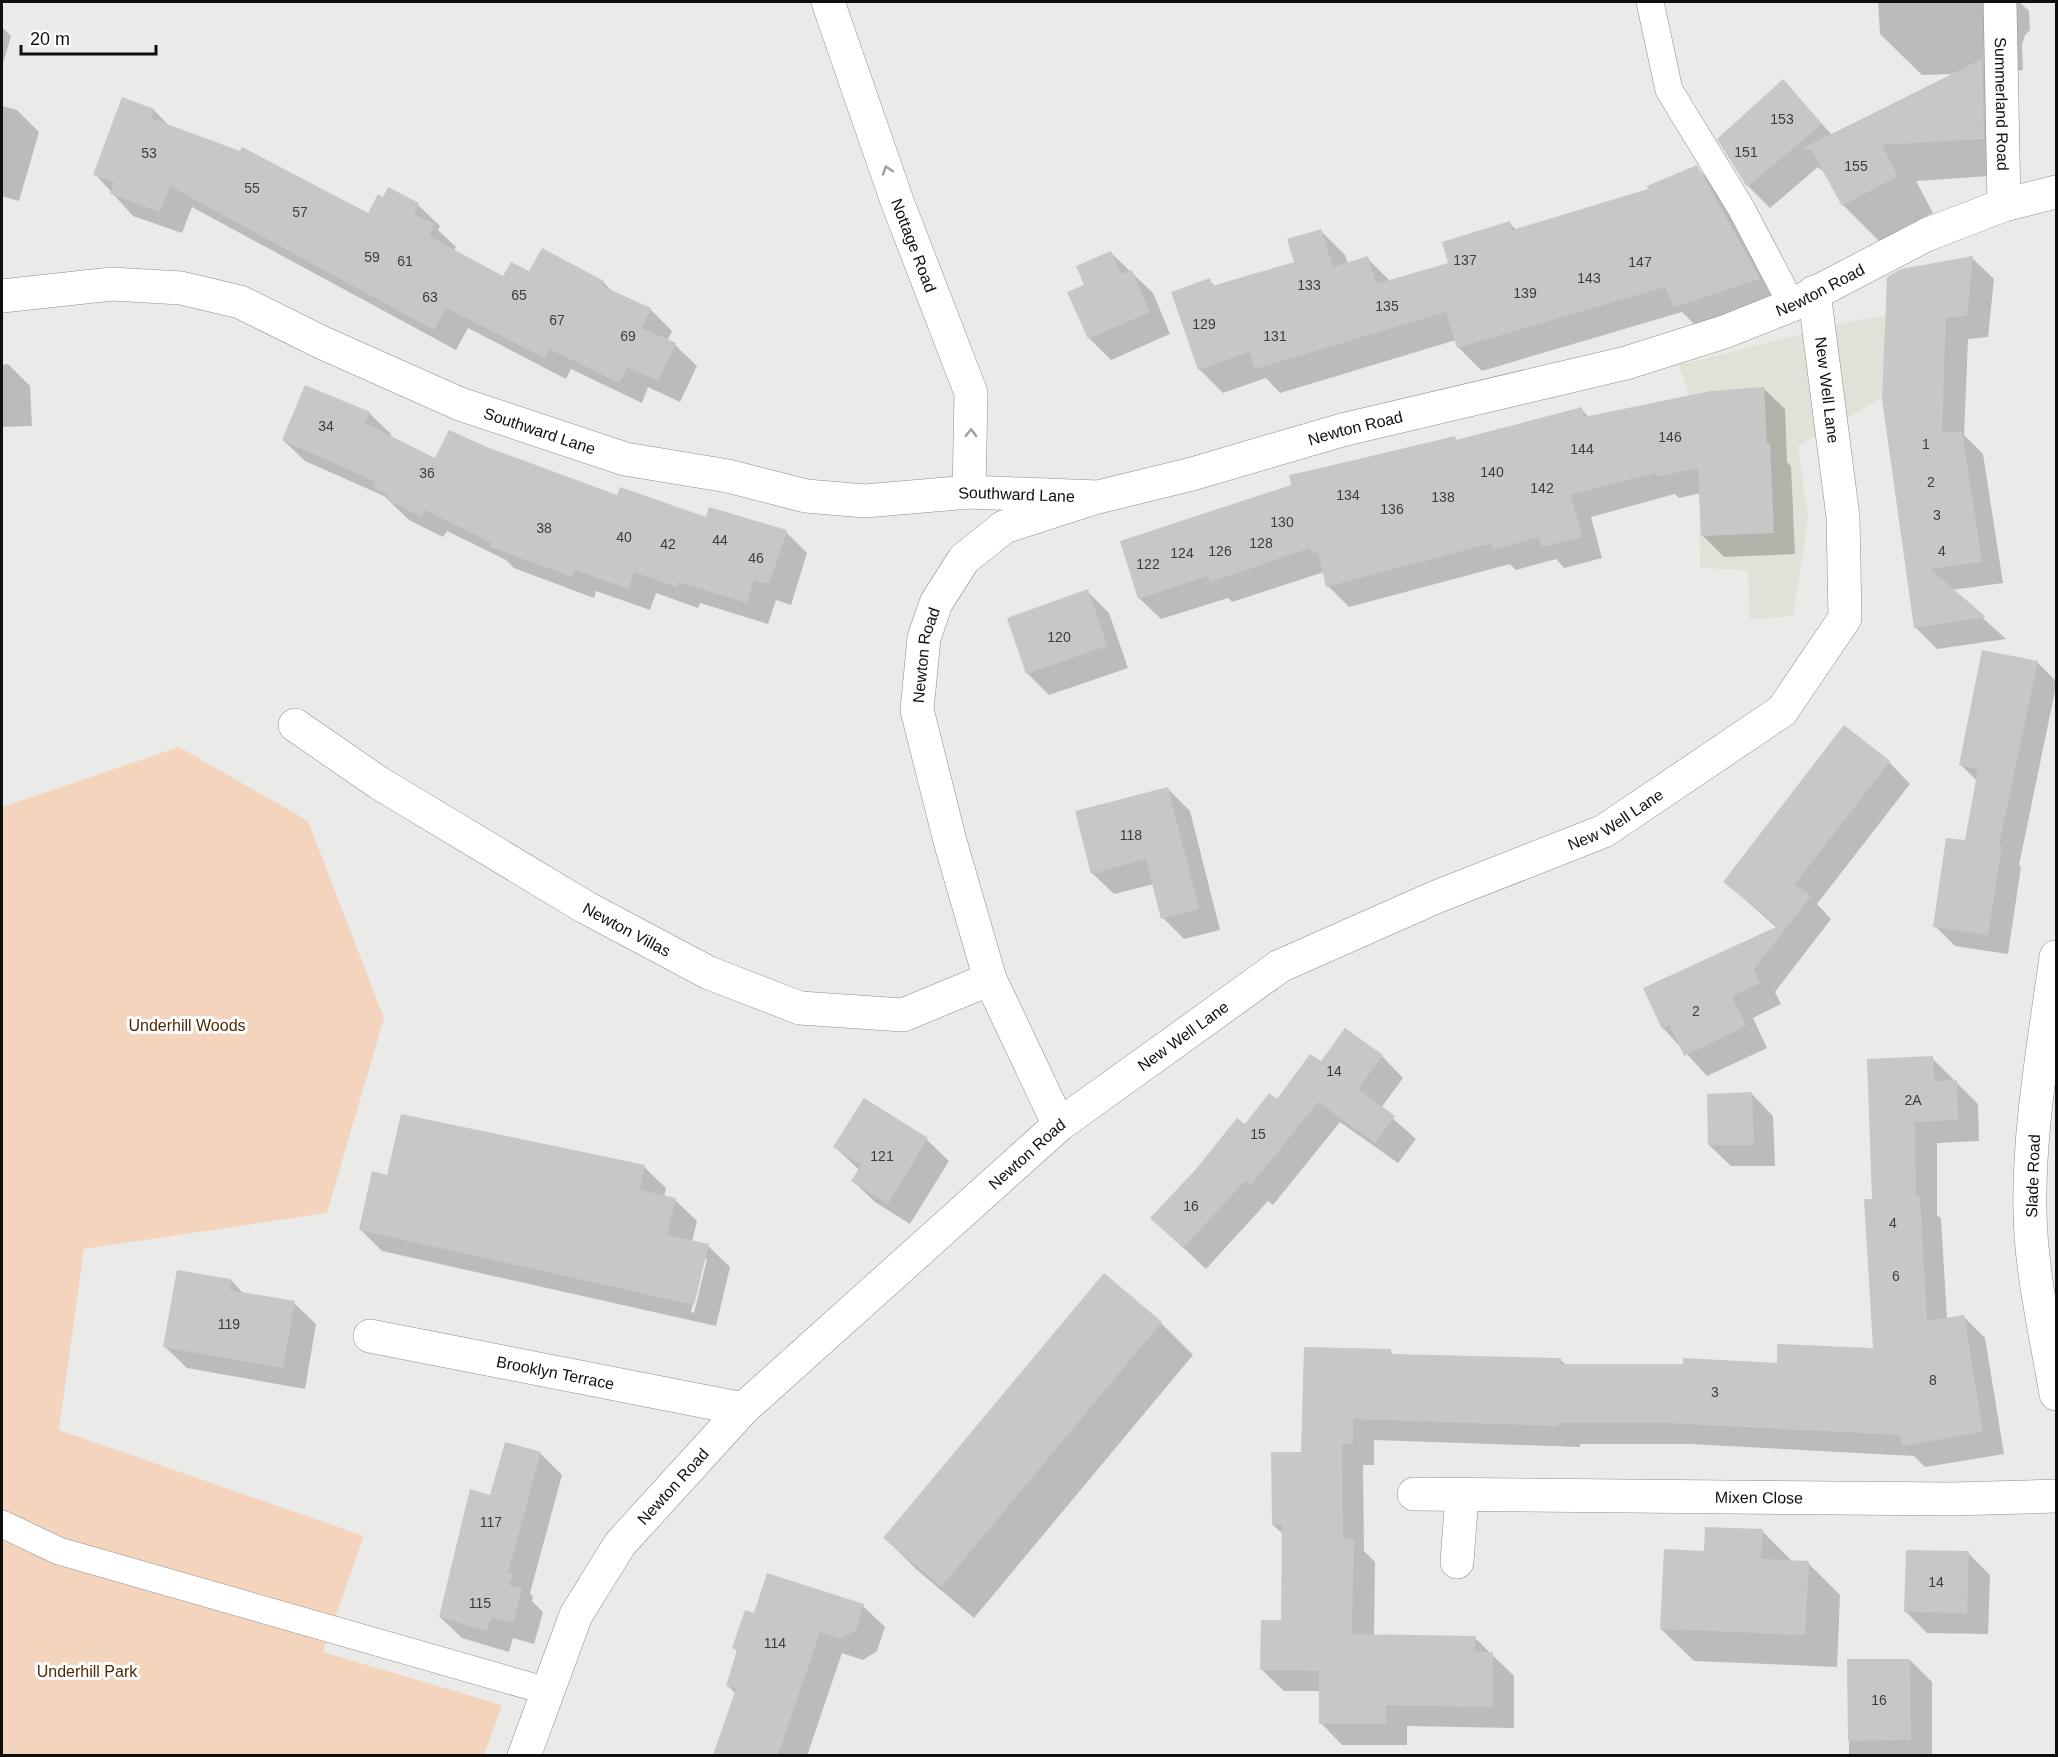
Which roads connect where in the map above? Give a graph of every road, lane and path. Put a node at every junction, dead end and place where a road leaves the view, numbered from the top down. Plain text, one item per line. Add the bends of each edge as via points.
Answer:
1 (828, 2) edge
2 (1650, 2) edge
3 (2000, 2) edge
4 (2056, 192) edge
5 (2004, 205) junction
6 (2, 296) edge
7 (1803, 298) junction
8 (969, 492) junction
9 (1098, 497) junction
10 (295, 725) dead end
11 (2056, 957) edge
12 (990, 979) junction
13 (1059, 1125) junction
14 (2048, 1301) edge
15 (370, 1336) dead end
16 (2056, 1394) edge
17 (743, 1408) junction
18 (1414, 1494) dead end
19 (1462, 1495) junction
20 (2056, 1496) edge
21 (2, 1524) edge
22 (1457, 1562) dead end
23 (547, 1691) junction
24 (524, 1755) edge

8 -> 1 street, Nottage Road via 971,393 897,201
2 - 7 lane via 1669,90 1741,208
3 - 5 street, Summerland Road
4 - 5 street, Newton Road
5 - 7 street, Newton Road via 1926,235
6 - 8 street, Southward Lane via 112,284 181,288 240,302 460,404 625,459 728,476 806,496 865,501
7 - 9 street, Newton Road via 1724,332 1626,363 1342,430
7 - 13 street, New Well Lane via 1843,517 1845,618 1782,711 1604,831 1436,897 1280,966
8 - 9 street, Southward Lane
9 - 12 street, Newton Road via 1004,527 964,559 936,603 924,638 917,710
10 - 12 street, Newton Villas via 379,783 585,907 709,973 800,1008 903,1015
11 - 14 street, Slade Road via 2034,1132 2030,1213
12 - 13 street, Newton Road
13 - 17 street, Newton Road
14 - 16 street, Slade Road
15 - 17 street, Brooklyn Terrace
17 - 23 street, Newton Road via 620,1544 576,1615
18 - 19 street, Mixen Close
19 - 20 street, Mixen Close via 1940,1499
19 - 22 street
21 - 23 lane via 58,1551
23 - 24 street, Newton Road

